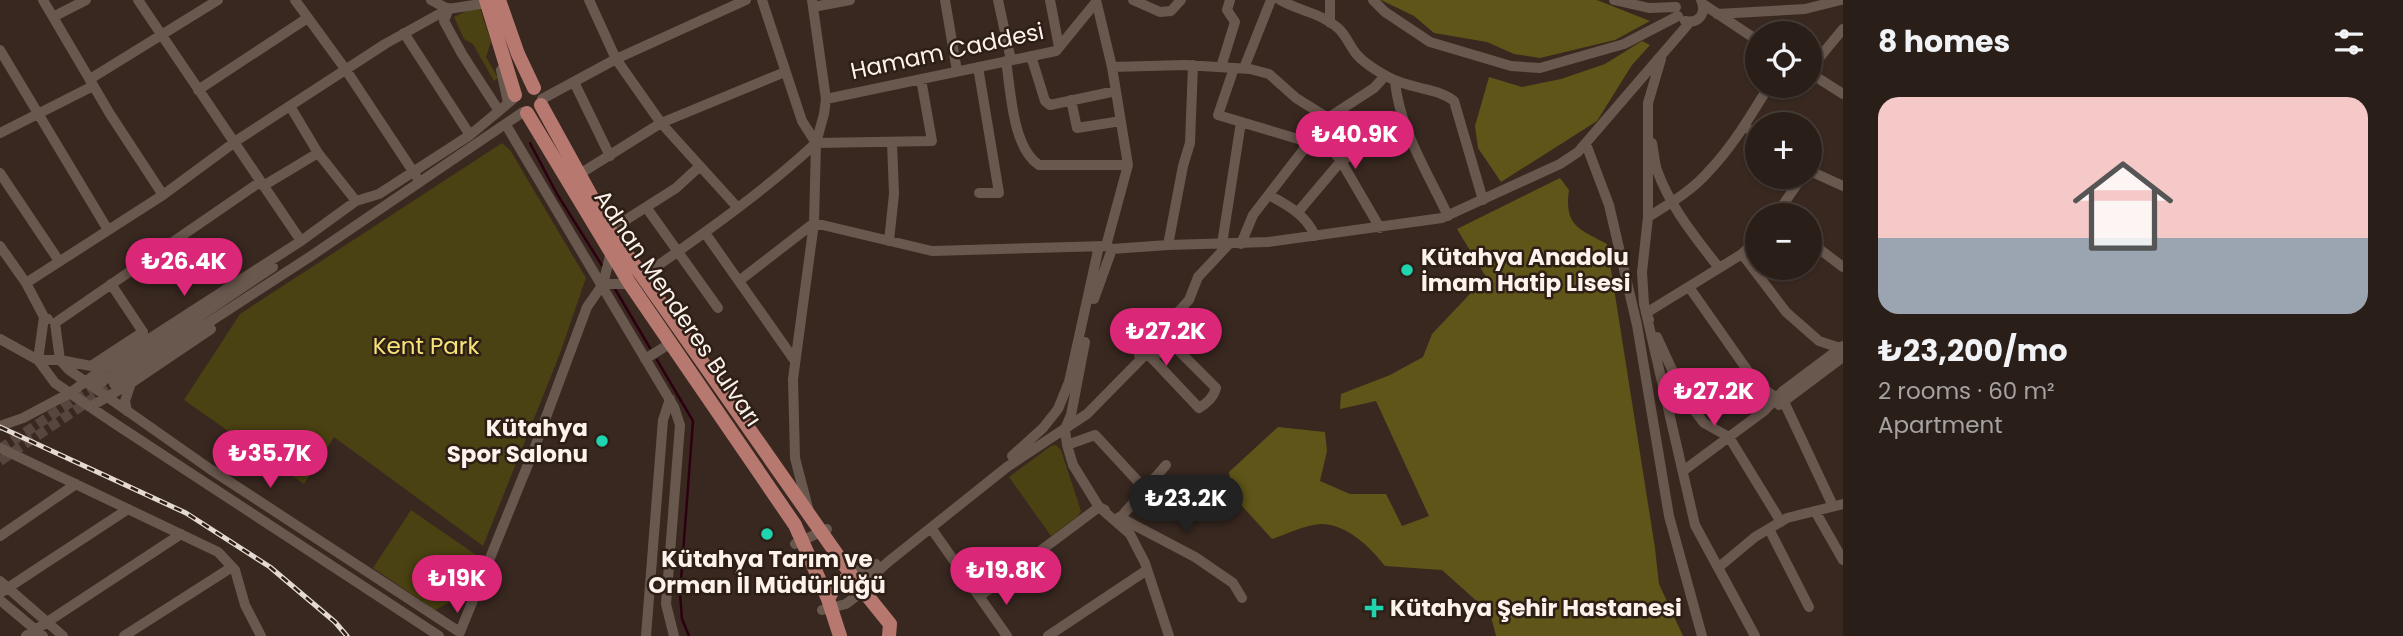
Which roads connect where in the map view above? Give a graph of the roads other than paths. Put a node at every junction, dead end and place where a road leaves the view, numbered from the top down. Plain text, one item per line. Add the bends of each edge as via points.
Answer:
1 (43, 0) edge
2 (86, 0) edge
3 (138, 0) edge
4 (218, 0) edge
5 (295, 0) edge
6 (431, 0) edge
7 (458, 0) edge
8 (589, 0) edge
9 (746, 0) edge
10 (762, 0) edge
11 (850, 0) edge
12 (945, 0) edge
13 (998, 0) edge
14 (1050, 0) edge
15 (1133, 0) edge
16 (1181, 0) edge
17 (1230, 0) edge
18 (1271, 0) edge
19 (1280, 0) edge
20 (1330, 0) edge
21 (1373, 0) edge
22 (1614, 0) edge
23 (1841, 0) edge
24 (491, 1) edge
25 (1096, 1) edge
26 (1702, 2) edge
27 (813, 3) edge
28 (448, 9) junction
29 (1805, 9) junction
30 (1843, 9) edge
31 (1684, 14) edge
32 (1717, 14) junction
33 (53, 17) junction
34 (306, 19) junction
35 (1330, 23) junction
36 (1730, 24) junction
37 (1843, 29) edge
38 (404, 33) junction
39 (1745, 33) edge
40 (162, 35) junction
41 (1843, 46) edge
42 (1059, 47) junction
43 (1826, 49) junction
44 (0, 50) edge
45 (1662, 54) junction
46 (1822, 54) edge
47 (1031, 56) junction
48 (616, 60) junction
49 (1009, 61) junction
50 (1193, 65) junction
51 (978, 67) junction
52 (1112, 67) junction
53 (1222, 67) junction
54 (1239, 68) junction
55 (346, 69) junction
56 (957, 71) junction
57 (785, 72) junction
58 (1390, 78) junction
59 (921, 79) junction
60 (1822, 79) edge
61 (573, 82) junction
62 (91, 83) junction
63 (198, 90) junction
64 (1116, 91) junction
65 (1843, 94) edge
66 (539, 97) junction
67 (1762, 98) edge
68 (826, 99) junction
69 (1071, 100) junction
70 (509, 102) junction
71 (290, 106) junction
72 (525, 113) junction
73 (37, 114) junction
74 (1328, 118) junction
75 (1121, 121) junction
76 (1241, 122) junction
77 (662, 123) junction
78 (1405, 124) junction
79 (506, 125) junction
80 (1647, 126) junction
81 (1744, 126) joint
82 (1317, 131) junction
83 (0, 133) edge
84 (470, 135) junction
85 (891, 142) junction
86 (1308, 142) junction
87 (233, 143) junction
88 (816, 143) junction
89 (1586, 144) junction
90 (318, 153) junction
91 (610, 156) junction
92 (1341, 161) junction
93 (1128, 165) junction
94 (700, 166) junction
95 (413, 172) junction
96 (0, 173) edge
97 (578, 175) junction
98 (1822, 176) edge
99 (421, 182) junction
100 (262, 184) junction
101 (1843, 186) edge
102 (979, 193) dead end
103 (379, 194) junction
104 (163, 195) junction
105 (1269, 195) junction
106 (1483, 200) junction
107 (356, 201) junction
108 (1672, 202) junction
109 (646, 207) junction
110 (738, 208) junction
111 (1298, 212) junction
112 (1448, 216) junction
113 (1648, 217) junction
114 (814, 223) junction
115 (1380, 228) junction
116 (108, 230) junction
117 (610, 230) junction
118 (705, 233) junction
119 (1315, 236) junction
120 (301, 241) junction
121 (889, 241) junction
122 (1168, 244) junction
123 (1225, 244) junction
124 (1241, 244) junction
125 (0, 246) edge
126 (1106, 247) junction
127 (678, 251) junction
128 (1745, 251) edge
129 (1822, 251) edge
130 (611, 252) junction
131 (1742, 254) junction
132 (311, 256) junction
133 (59, 261) junction
134 (1843, 267) edge
135 (1719, 268) junction
136 (637, 280) junction
137 (738, 281) junction
138 (26, 283) junction
139 (111, 284) junction
140 (603, 284) junction
141 (1689, 287) junction
142 (718, 307) dead end
143 (1646, 313) junction
144 (44, 317) junction
145 (55, 323) junction
146 (1160, 332) junction
147 (0, 340) edge
148 (671, 343) junction
149 (1174, 345) junction
150 (1842, 350) edge
151 (1145, 351) junction
152 (645, 359) junction
153 (38, 360) junction
154 (60, 360) junction
155 (795, 361) junction
156 (85, 382) junction
157 (131, 383) junction
158 (114, 384) tunnel mouth
159 (97, 385) tunnel mouth
160 (70, 393) junction
161 (107, 397) junction
162 (670, 399) junction
163 (1780, 401) junction
164 (90, 407) junction
165 (1058, 409) junction
166 (127, 411) junction
167 (1071, 415) junction
168 (0, 426) edge
169 (1043, 428) junction
170 (1065, 429) junction
171 (1729, 436) junction
172 (1053, 437) junction
173 (1067, 446) junction
174 (0, 448) edge
175 (1166, 465) dead end
176 (1683, 471) junction
177 (76, 484) junction
178 (1145, 489) junction
179 (1838, 505) edge
180 (1099, 507) junction
181 (128, 509) junction
182 (1815, 511) junction
183 (810, 515) junction
184 (1120, 518) junction
185 (1781, 522) junction
186 (931, 528) junction
187 (1769, 529) junction
188 (824, 530) junction
189 (181, 534) junction
190 (0, 536) edge
191 (799, 542) junction
192 (1843, 560) edge
193 (1719, 566) junction
194 (232, 567) junction
195 (847, 568) junction
196 (1147, 570) junction
197 (2, 587) edge
198 (865, 588) junction
199 (980, 596) junction
200 (1242, 598) dead end
201 (0, 600) edge
202 (827, 606) junction
203 (1809, 607) dead end
204 (48, 622) junction
205 (893, 632) edge
206 (35, 634) edge
207 (458, 634) edge
208 (63, 636) edge
209 (124, 636) edge
210 (261, 636) edge
211 (439, 636) edge
212 (646, 636) edge
213 (674, 636) edge
214 (840, 636) edge
215 (1007, 636) edge
216 (1048, 636) edge
217 (1169, 636) edge
218 (1702, 636) edge
219 (1755, 636) edge

1 - 33 street
2 - 33 street
3 - 40 street
4 - 40 street
5 - 34 street
6 - 28 street
7 - 28 street
8 - 48 street
9 - 48 street
10 - 57 street
11 - 27 street
12 - 56 street
13 - 49 street
14 - 42 street
15 - 16 street via 1160,12 1171,11
17 - 53 street via 1227,10 1235,22
18 - 54 street
19 - 35 street
20 - 35 street
21 - 31 street via 1430,42 1511,66 1540,68 1624,44
22 - 31 street
23 - 29 street
24 - 28 street
24 - 66 main road, Adnan Menderes Bulvarı
24 - 70 main road
25 - 42 street, Hamam Caddesi
25 - 52 street
26 - 31 street via 1703,12
26 - 32 street
27 - 68 street
28 - 38 street
28 - 70 street via 444,21 462,54
29 - 30 street
29 - 32 street
31 - 36 street
31 - 45 street
32 - 36 street
33 - 62 street
34 - 55 street
34 - 63 street
35 - 58 street via 1341,30 1356,54
36 - 39 street
37 - 43 street
38 - 55 street
38 - 84 street
40 - 62 street
40 - 63 street
41 - 43 street
42 - 47 street, Hamam Caddesi
43 - 46 street
44 - 73 street
45 - 80 street via 1648,103
45 - 89 street
47 - 49 street, Hamam Caddesi
47 - 69 street via 1045,101 1049,105
48 - 61 street
48 - 77 street
49 - 51 street, Hamam Caddesi
49 - 93 street via 1015,122 1032,160 1040,165
50 - 52 street
50 - 53 street
50 - 122 street via 1190,144
51 - 56 street, Hamam Caddesi
51 - 102 street via 999,193
52 - 64 street
53 - 54 street
54 - 74 street via 1269,74
54 - 76 street via 1218,115
55 - 71 street
55 - 95 street
56 - 59 street, Hamam Caddesi
57 - 77 street
57 - 88 street via 802,121
58 - 74 street
58 - 78 street
58 - 106 street via 1445,94 1454,101
59 - 68 street, Hamam Caddesi
59 - 85 street via 932,141
60 - 65 street
61 - 66 street
61 - 91 street
62 - 73 street
62 - 104 street
63 - 87 street
64 - 69 street
64 - 75 street
66 - 70 main road via 525,87
66 - 72 main road via 536,111
66 - 97 main road, Adnan Menderes Bulvarı
67 - 81 street
68 - 88 street
69 - 75 street via 1077,128
70 - 72 main road, Adnan Menderes Bulvarı
70 - 84 street
71 - 87 street
71 - 90 street
72 - 79 street
72 - 130 main road, Adnan Menderes Bulvarı
73 - 83 street
73 - 116 street
74 - 82 street
75 - 93 street
76 - 86 street
76 - 123 street
77 - 91 street
77 - 94 street
78 - 92 street
78 - 112 street
79 - 99 street
79 - 140 street
80 - 108 street via 1657,168
80 - 113 street
81 - 108 street via 1708,173
82 - 86 street
82 - 92 street
84 - 95 street
85 - 88 street
85 - 121 street via 894,194
86 - 105 street
87 - 100 street
87 - 104 street
88 - 110 street
88 - 114 street
89 - 106 street via 1560,164
89 - 218 street via 1609,205 1637,325 1669,516
90 - 100 street
90 - 107 street
91 - 97 street
92 - 111 street
92 - 115 street
93 - 126 street
94 - 109 street
94 - 110 street
95 - 99 street
95 - 103 street
96 - 133 street
97 - 117 main road, Adnan Menderes Bulvarı
98 - 101 street
99 - 132 street
100 - 120 street
100 - 139 street
103 - 107 street
103 - 159 street
104 - 116 street
105 - 111 street
105 - 124 street via 1253,215
106 - 112 street
107 - 120 street
108 - 113 street
108 - 135 street
109 - 117 street
109 - 127 street
110 - 118 street
111 - 119 street
112 - 115 street
113 - 143 street via 1642,272
114 - 121 street
114 - 137 street
114 - 155 street
115 - 119 street
116 - 133 street
117 - 136 main road, Adnan Menderes Bulvarı
118 - 127 street
118 - 137 street
119 - 124 street
120 - 156 street
121 - 126 street via 932,251
122 - 123 street
122 - 126 street
123 - 124 street
123 - 146 street via 1198,277 1189,300
125 - 138 street
126 - 165 street
126 - 167 street
127 - 136 street
127 - 142 street
128 - 131 street
129 - 134 street
130 - 136 main road, Adnan Menderes Bulvarı
130 - 140 street
131 - 135 street
131 - 150 street via 1786,312 1819,341
132 - 157 street via 307,265
132 - 158 street
133 - 138 street
135 - 141 street
136 - 140 street
136 - 148 main road, Adnan Menderes Bulvarı
136 - 183 main road, Adnan Menderes Bulvarı
137 - 155 street
138 - 144 street
139 - 145 street
139 - 154 street via 143,332 91,366
140 - 152 street
140 - 207 street via 587,307
141 - 143 street
141 - 163 street via 1757,384
143 - 171 street via 1686,400 1704,423
143 - 176 street
144 - 145 street
144 - 153 street
145 - 154 street
146 - 149 street
146 - 151 street
147 - 153 street
148 - 152 street
148 - 191 main road, Adnan Menderes Bulvarı via 795,525
149 - 151 street via 1161,353
149 - 151 street via 1216,388 1214,396 1199,408
150 - 163 street
151 - 167 street via 1084,410
151 - 170 street via 1087,414
152 - 162 street
153 - 154 street
153 - 160 street via 55,383
154 - 156 street
155 - 183 street via 795,458
156 - 160 street
156 - 161 street
157 - 161 street
157 - 166 street
160 - 164 street
160 - 168 street
161 - 164 street
161 - 166 street
162 - 212 street via 663,420
162 - 213 street via 680,425 666,604
163 - 171 street
163 - 179 street
164 - 211 street
165 - 167 street
165 - 169 street
166 - 207 street
167 - 170 street
169 - 172 street
169 - 195 street via 866,572
170 - 172 street
170 - 173 street
171 - 176 street
171 - 185 street
172 - 186 street
173 - 178 street via 1095,435
173 - 180 street via 1073,465
174 - 177 street
175 - 178 street
176 - 193 street via 1695,525
177 - 181 street
177 - 190 street
178 - 184 street
179 - 182 street
180 - 184 street
180 - 196 street via 1130,534
180 - 199 street
181 - 189 street
181 - 197 street
182 - 185 street
182 - 192 street
183 - 188 main road, Adnan Menderes Bulvarı
184 - 200 street via 1195,557 1233,583
185 - 187 street
186 - 198 street via 867,580
186 - 199 street
187 - 193 street
187 - 203 street
188 - 191 street
188 - 195 main road, Adnan Menderes Bulvarı
189 - 194 street via 218,552
189 - 204 street
191 - 202 main road, Adnan Menderes Bulvarı
193 - 219 street
194 - 209 street
194 - 210 street
195 - 198 main road, Adnan Menderes Bulvarı
196 - 216 street
196 - 217 street
197 - 204 street
198 - 202 street via 846,604
198 - 202 main road via 850,579 842,580
198 - 205 main road, Adnan Menderes Bulvarı
199 - 215 street
201 - 206 street
202 - 214 main road, Adnan Menderes Bulvarı
204 - 206 street
204 - 208 street

